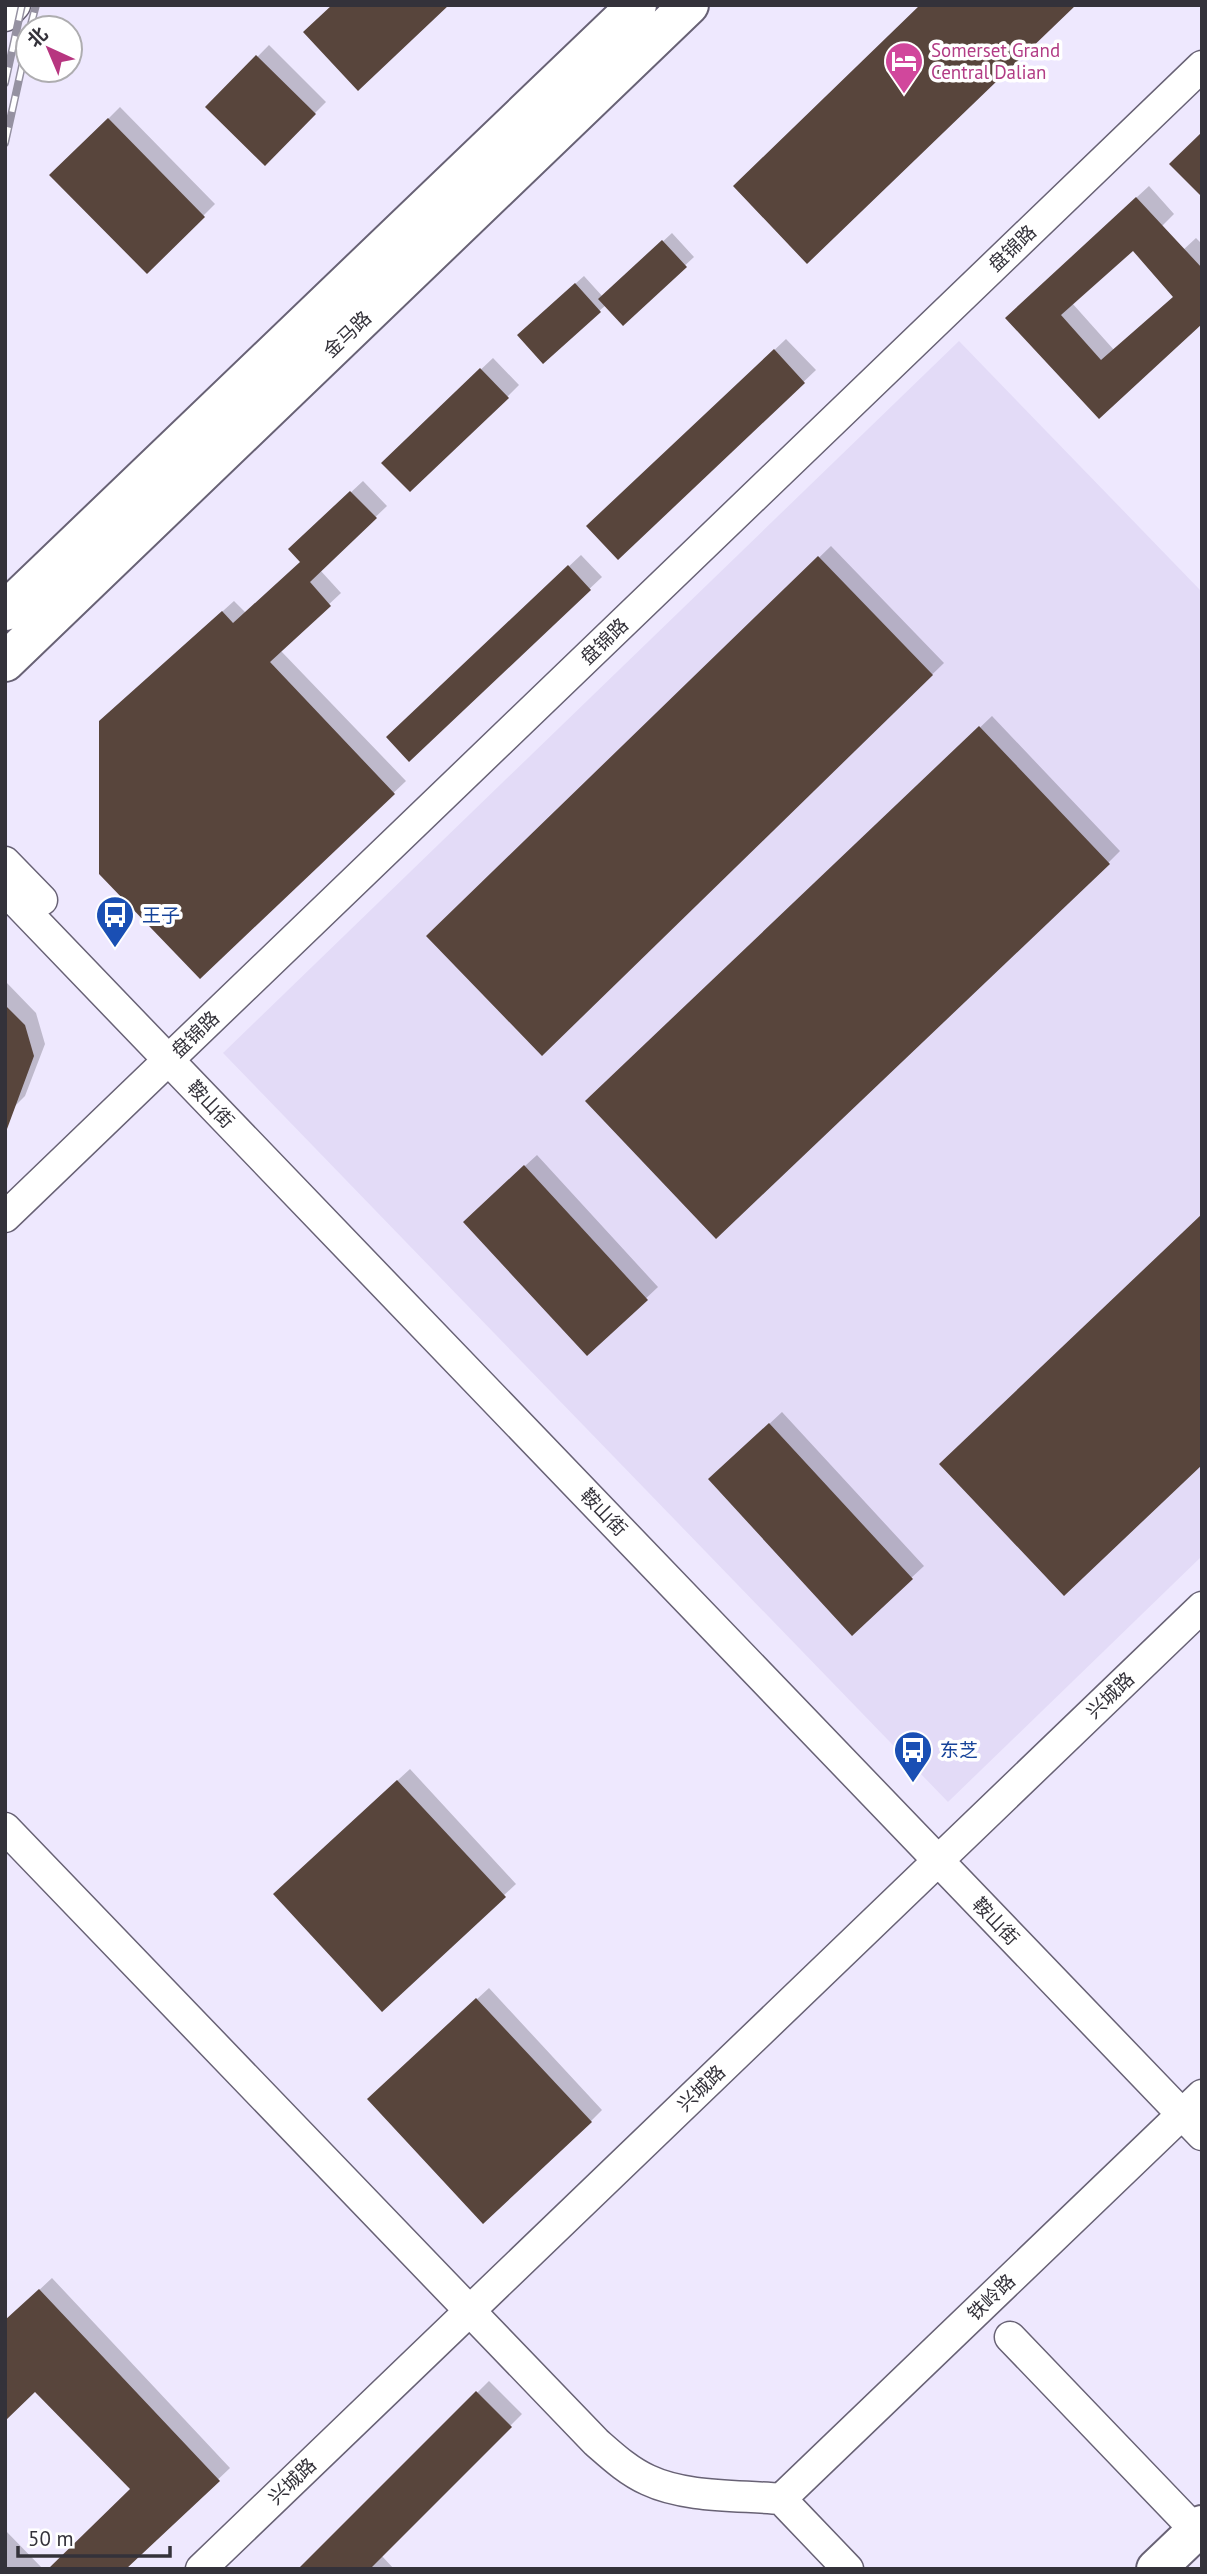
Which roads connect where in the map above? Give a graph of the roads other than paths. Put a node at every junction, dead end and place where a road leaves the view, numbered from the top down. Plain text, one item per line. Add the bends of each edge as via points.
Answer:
1 (15, 5) edge
2 (637, 5) edge
3 (689, 5) edge
4 (5, 16) edge
5 (1202, 66) edge
6 (5, 611) edge
7 (5, 662) edge
8 (5, 862) edge
9 (5, 890) edge
10 (176, 1053) junction
11 (5, 1217) edge
12 (1202, 1607) edge
13 (5, 1828) edge
14 (945, 1854) junction
15 (1197, 2110) edge
16 (469, 2311) junction
17 (1010, 2337) dead end
18 (781, 2498) junction
19 (1200, 2536) edge
20 (201, 2569) edge
21 (848, 2569) edge
22 (1156, 2569) edge
23 (1184, 2569) edge

1 - 4 street
2 - 6 main road, 金马路
3 - 7 main road, 金马路
5 - 10 street, 盘锦路
8 - 10 street, 鞍山街
9 - 10 street, 鞍山街
10 - 11 street, 盘锦路
10 - 14 street, 鞍山街
12 - 14 street, 兴城路
13 - 16 street
14 - 15 street, 鞍山街
14 - 16 street, 兴城路
15 - 18 street, 铁岭路
16 - 18 street via 622,2465 649,2481 688,2490
16 - 20 street, 兴城路
17 - 19 street
18 - 21 street
19 - 22 main road
19 - 23 main road

